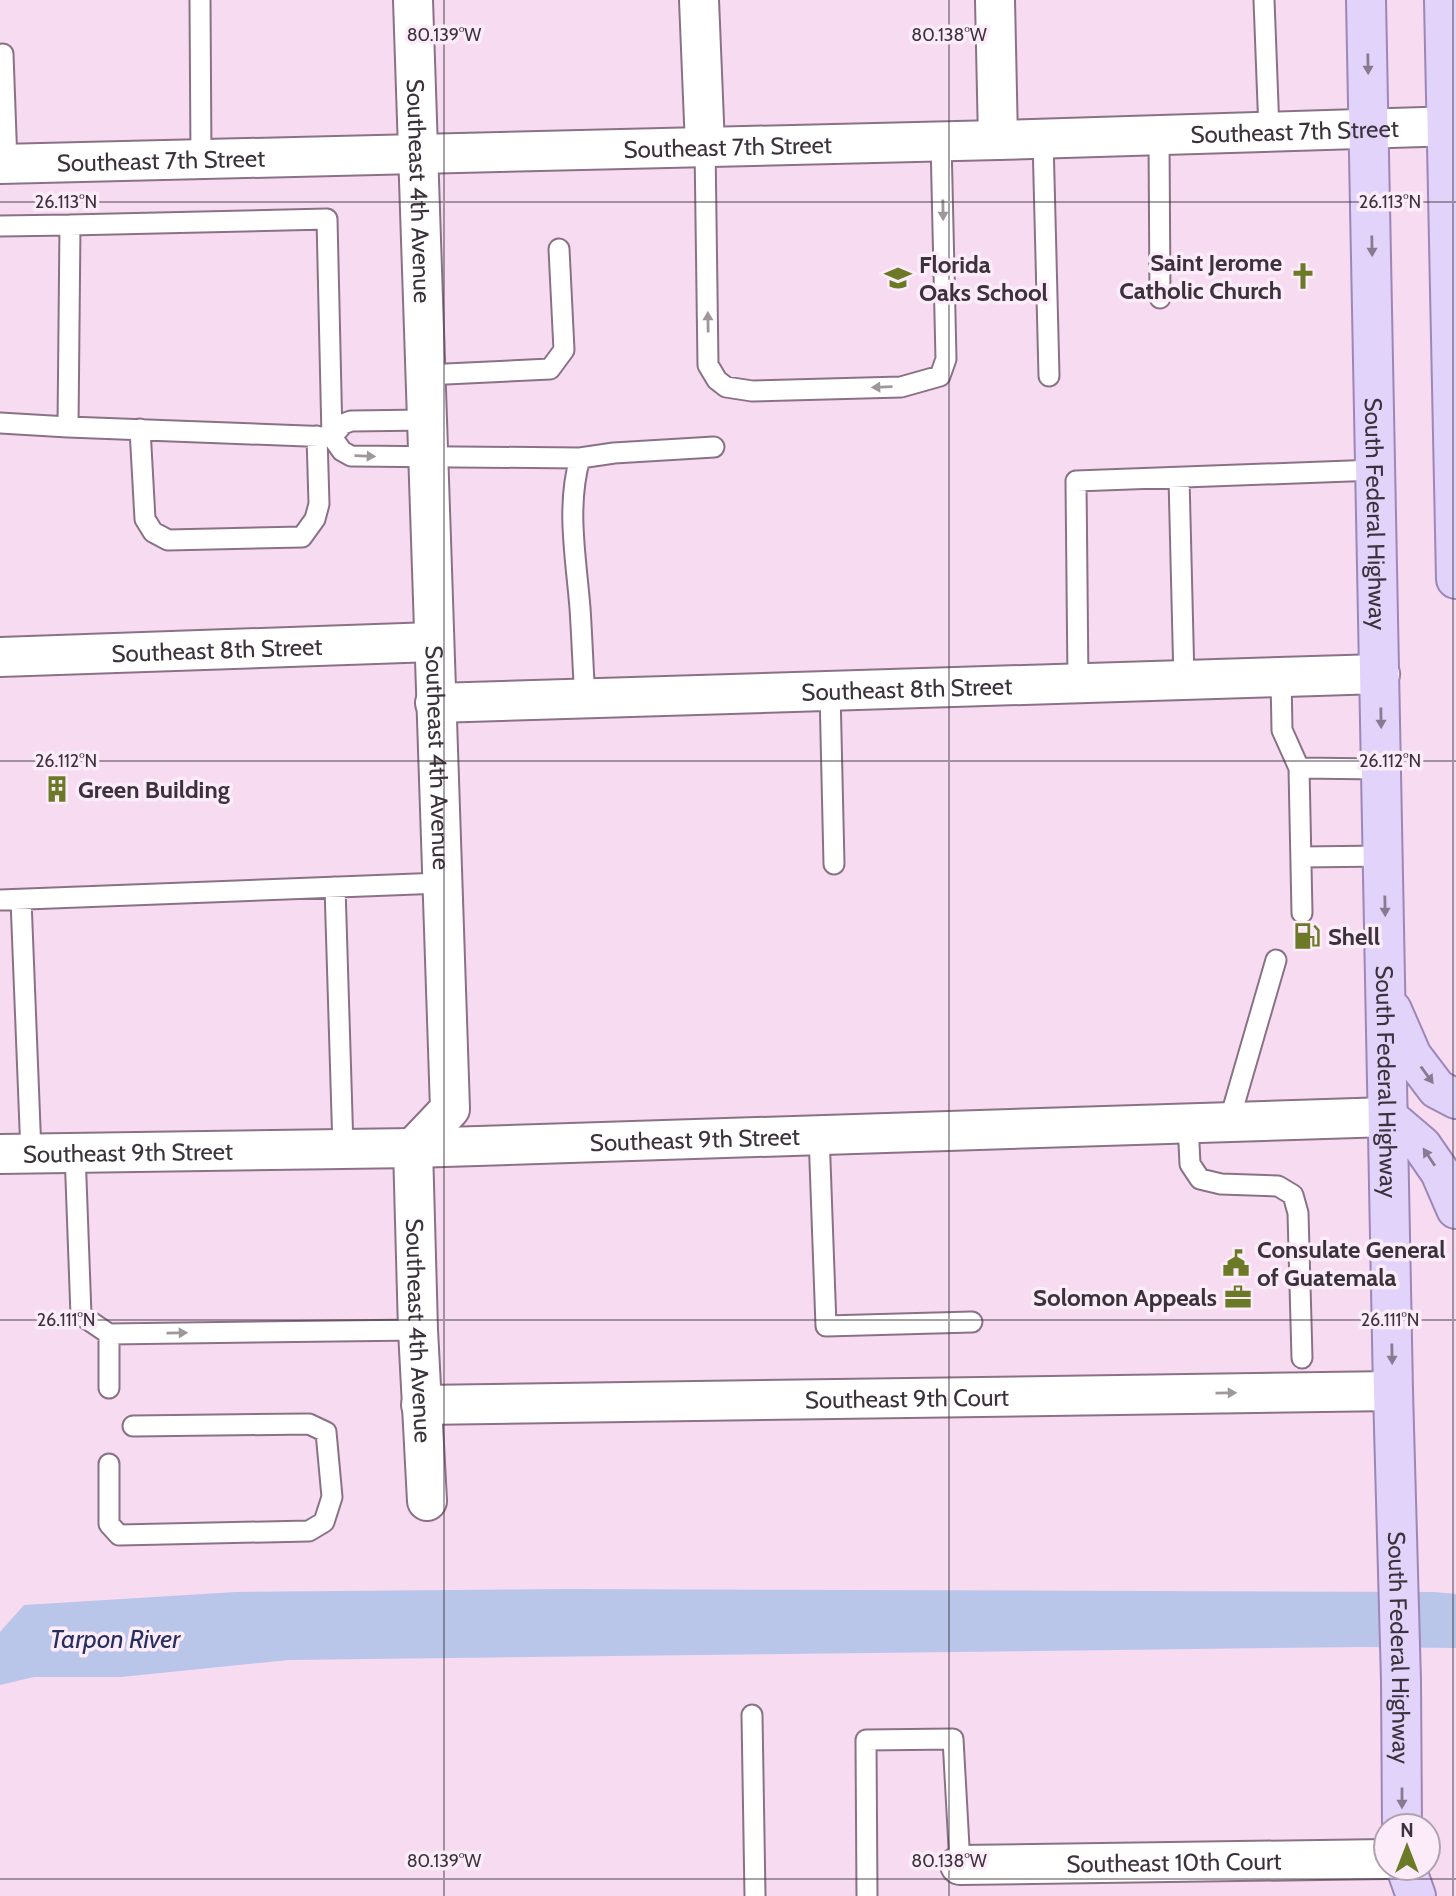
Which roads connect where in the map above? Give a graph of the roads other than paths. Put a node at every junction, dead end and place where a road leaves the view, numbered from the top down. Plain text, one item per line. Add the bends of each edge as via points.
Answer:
1 (200, 0) edge
2 (413, 0) edge
3 (699, 0) edge
4 (995, 0) edge
5 (1265, 0) edge
6 (1366, 0) edge
7 (1444, 0) edge
8 (4, 54) dead end
9 (1451, 126) edge
10 (1370, 128) junction
11 (1269, 131) junction
12 (1158, 135) junction
13 (1043, 139) junction
14 (999, 140) junction
15 (941, 141) junction
16 (705, 146) junction
17 (417, 154) junction
18 (201, 159) junction
19 (4, 164) edge
20 (70, 225) junction
21 (0, 226) edge
22 (559, 249) dead end
23 (1160, 298) dead end
24 (1454, 341) edge
25 (425, 375) junction
26 (1049, 376) dead end
27 (426, 420) junction
28 (0, 423) edge
29 (68, 427) junction
30 (140, 429) junction
31 (325, 436) junction
32 (714, 447) dead end
33 (427, 458) junction
34 (580, 458) junction
35 (1376, 470) junction
36 (1179, 478) junction
37 (1456, 579) edge
38 (433, 642) junction
39 (0, 657) edge
40 (1380, 674) junction
41 (1281, 677) junction
42 (1184, 680) junction
43 (1078, 683) junction
44 (830, 691) junction
45 (585, 699) junction
46 (435, 703) junction
47 (1299, 768) junction
48 (1382, 769) junction
49 (1384, 856) junction
50 (1301, 857) junction
51 (834, 864) dead end
52 (442, 883) junction
53 (335, 887) junction
54 (0, 900) edge
55 (21, 900) junction
56 (1302, 913) dead end
57 (1276, 960) dead end
58 (1387, 998) junction
59 (1456, 1099) edge
60 (1388, 1116) junction
61 (1229, 1122) junction
62 (1188, 1123) junction
63 (819, 1135) junction
64 (413, 1148) junction
65 (343, 1149) junction
66 (75, 1152) junction
67 (16, 1153) edge
68 (1456, 1209) edge
69 (972, 1322) dead end
70 (418, 1330) junction
71 (109, 1334) junction
72 (1302, 1358) dead end
73 (108, 1388) dead end
74 (1393, 1391) junction
75 (421, 1405) junction
76 (133, 1426) dead end
77 (109, 1464) dead end
78 (427, 1501) dead end
79 (752, 1715) dead end
80 (1402, 1812) edge
81 (1372, 1859) edge
82 (960, 1865) joint
83 (755, 1896) edge
84 (867, 1896) edge

1 - 18 lane
2 - 17 street, Southeast 4th Avenue
3 - 16 street
4 - 14 street
5 - 11 lane
6 -> 10 main road, South Federal Highway
7 - 9 main road
8 - 19 lane
9 - 10 street, Southeast 7th Street
9 - 24 main road
10 - 11 street, Southeast 7th Street
10 -> 35 main road, South Federal Highway
11 - 12 street, Southeast 7th Street
12 - 13 street, Southeast 7th Street
12 - 23 lane
13 - 14 street, Southeast 7th Street
13 - 26 lane
14 - 15 street, Southeast 7th Street
15 - 16 street, Southeast 7th Street
15 -> 16 lane via 946,359 940,376 901,387 752,391 726,387 708,365
16 - 17 street, Southeast 7th Street
17 - 18 street, Southeast 7th Street
17 - 25 street, Southeast 4th Avenue
18 - 19 street, Southeast 7th Street
20 - 21 lane
20 - 29 lane
20 - 31 lane via 327,219
22 - 25 lane via 564,350 550,369
24 - 37 main road
25 - 27 street, Southeast 4th Avenue
27 - 31 lane via 351,421
27 - 33 street, Southeast 4th Avenue
28 - 29 lane
29 - 30 lane
30 - 31 lane
30 - 31 lane via 145,519 153,532 168,540 302,537 315,519
31 -> 33 lane via 351,456
32 - 34 lane
33 - 34 lane
33 - 38 street, Southeast 4th Avenue
34 - 45 lane via 573,481 572,536
35 - 36 lane
35 - 40 main road, South Federal Highway
36 - 42 lane
36 - 43 lane via 1076,481
38 - 39 street, Southeast 8th Street
38 - 46 street, Southeast 4th Avenue
40 - 41 street, Southeast 8th Street
40 -> 48 main road, South Federal Highway
41 - 42 street, Southeast 8th Street
41 - 47 lane via 1282,730
42 - 43 street, Southeast 8th Street
43 - 44 street, Southeast 8th Street
44 - 45 street, Southeast 8th Street
44 - 51 lane
45 - 46 street, Southeast 8th Street
46 - 52 street, Southeast 4th Avenue
47 - 48 lane
47 - 50 lane
48 - 49 main road, South Federal Highway
49 - 50 lane
49 -> 58 main road, South Federal Highway
50 - 56 lane
52 - 53 lane
52 - 64 street, Southeast 4th Avenue via 450,1109
53 - 55 lane
53 - 65 lane
54 - 55 lane
55 - 67 lane
57 - 61 lane
58 -> 59 main road via 1412,1056 1437,1089
58 - 60 main road, South Federal Highway
60 - 61 street, Southeast 9th Street
68 -> 60 main road via 1422,1146
60 -> 74 main road, South Federal Highway
61 - 62 street, Southeast 9th Street
62 - 63 street, Southeast 9th Street
62 - 72 lane via 1190,1164 1200,1179 1278,1186 1293,1195 1298,1213
63 - 64 street, Southeast 9th Street
63 - 69 lane via 826,1326
64 - 65 street, Southeast 9th Street
64 - 70 street, Southeast 4th Avenue
65 - 66 street, Southeast 9th Street
66 - 67 street, Southeast 9th Street
66 - 71 lane via 81,1315
71 -> 70 lane
70 - 75 street, Southeast 4th Avenue
71 - 73 lane
75 -> 74 street, Southeast 9th Court
74 -> 80 main road, South Federal Highway
75 - 78 street, Southeast 4th Avenue
76 - 77 lane via 309,1424 326,1433 332,1497 324,1522 309,1531 119,1535 109,1524
79 - 83 lane
81 - 82 street, Southeast 10th Court
82 - 84 lane via 953,1739 866,1740

